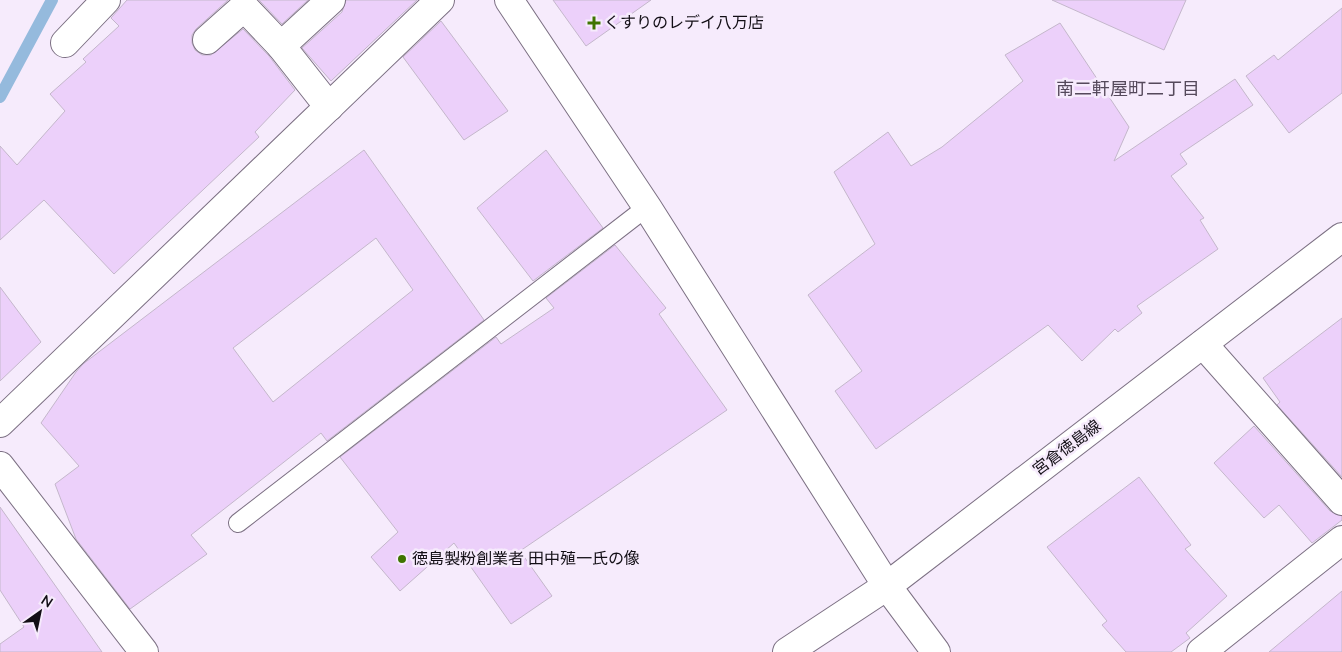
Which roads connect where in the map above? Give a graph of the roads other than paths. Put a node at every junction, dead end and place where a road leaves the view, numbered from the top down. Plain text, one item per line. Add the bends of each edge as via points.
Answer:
1 (106, 0) edge
2 (331, 0) edge
3 (440, 0) edge
4 (509, 0) edge
5 (207, 40) dead end
6 (65, 43) dead end
7 (281, 46) junction
8 (329, 107) junction
9 (647, 207) junction
10 (1342, 237) edge
11 (1203, 344) junction
12 (0, 423) edge
13 (0, 466) edge
14 (1342, 501) edge
15 (238, 523) dead end
16 (1342, 540) edge
17 (887, 586) junction
18 (144, 652) edge
19 (787, 652) edge
20 (936, 652) edge
21 (1201, 652) edge

1 - 6 street
2 - 7 street
3 - 8 street
4 - 9 street
5 - 7 street via 244,7
7 - 8 street
8 - 12 street
9 - 15 lane
9 - 17 street
10 - 11 street, 宮倉徳島線
11 - 14 street
11 - 17 street, 宮倉徳島線
13 - 18 street
16 - 21 street
17 - 19 street, 宮倉徳島線
17 - 20 street

